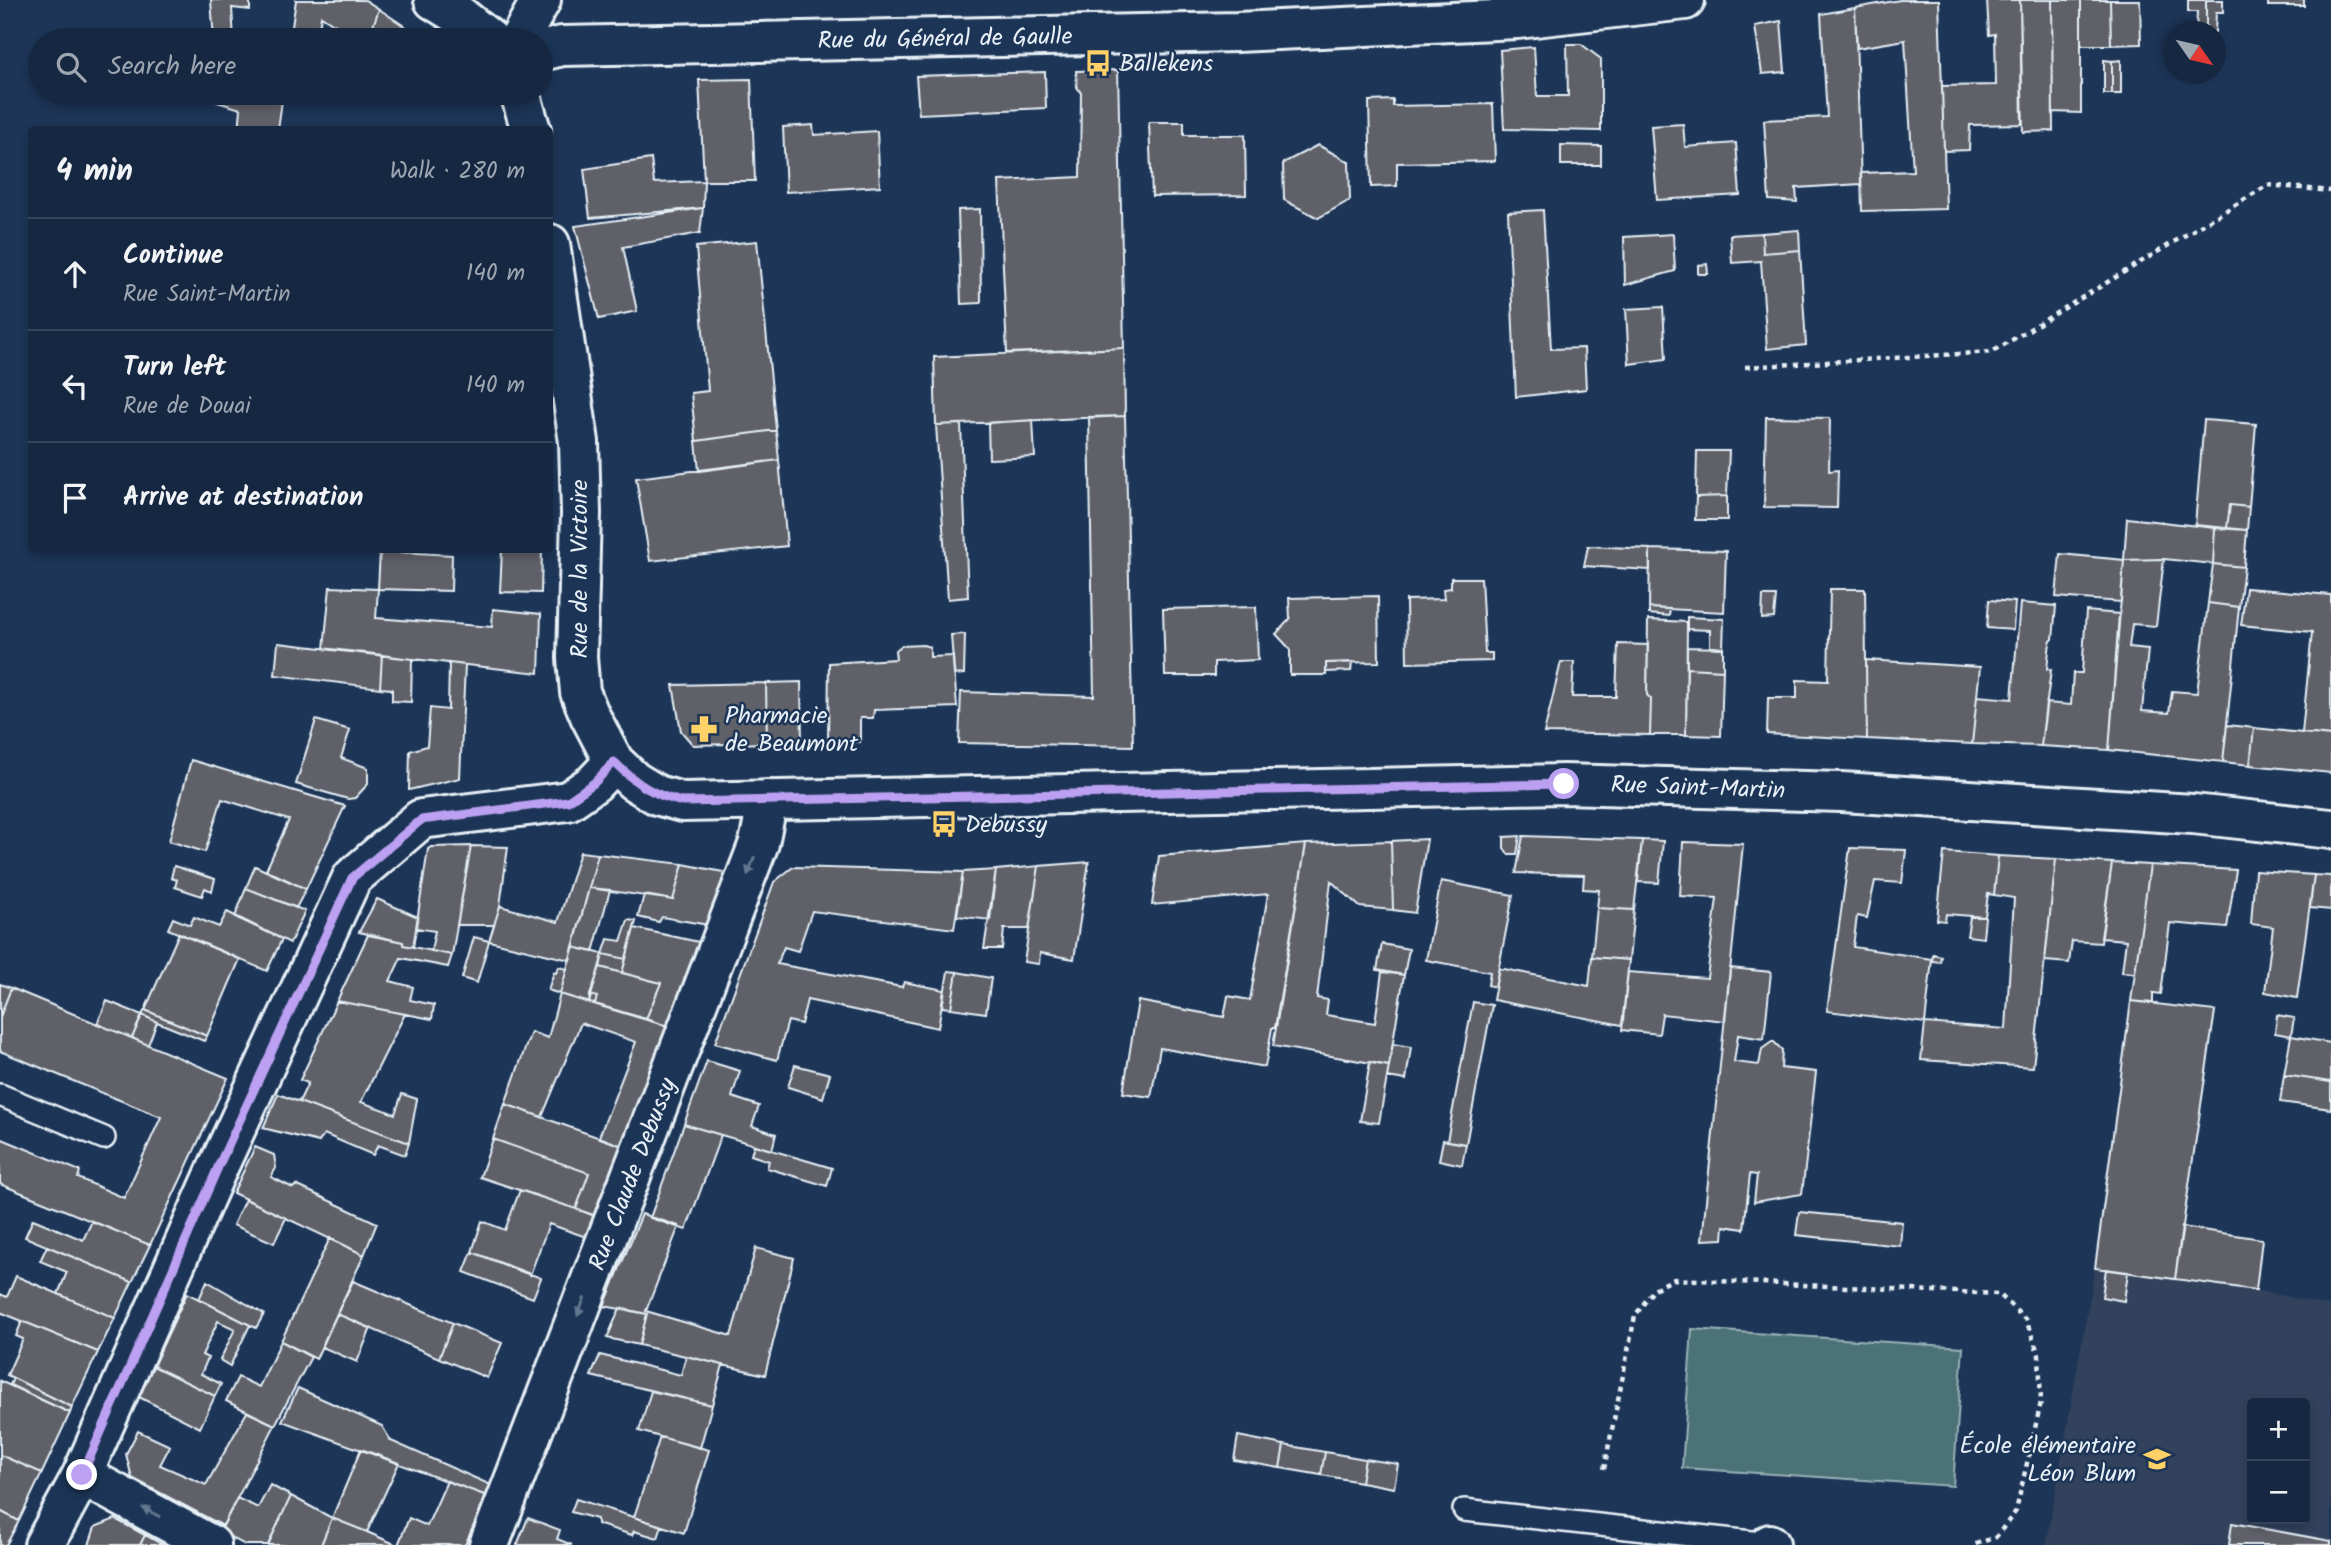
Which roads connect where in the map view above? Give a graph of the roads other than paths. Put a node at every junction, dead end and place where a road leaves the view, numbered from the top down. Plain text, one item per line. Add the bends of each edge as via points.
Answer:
1 (434, 0) edge
2 (541, 0) edge
3 (1685, 0) edge
4 (475, 28) edge
5 (526, 28) edge
6 (553, 48) edge
7 (524, 105) edge
8 (530, 126) edge
9 (553, 264) edge
10 (614, 762) junction
11 (768, 800) junction
12 (2331, 829) edge
13 (0, 1095) edge
14 (104, 1138) dead end
15 (82, 1475) junction
16 (1464, 1510) dead end
17 (1770, 1544) edge
18 (44, 1545) edge
19 (211, 1545) edge
20 (489, 1545) edge

1 - 4 main road
2 - 5 main road
3 - 6 main road, Rue du Général de Gaulle via 1517,19 1237,32
7 - 8 main road
9 - 10 main road, Rue de la Victoire via 579,442 580,692
10 - 11 main road, Rue Saint-Martin via 657,795 682,802
10 - 15 main road via 568,801 421,820 352,878
11 - 12 main road, Rue Saint-Martin via 1564,784 1842,792 2193,814
11 -> 20 main road, Rue Claude Debussy via 760,843
13 - 14 lane
15 - 18 main road
19 -> 15 main road
16 - 17 lane

